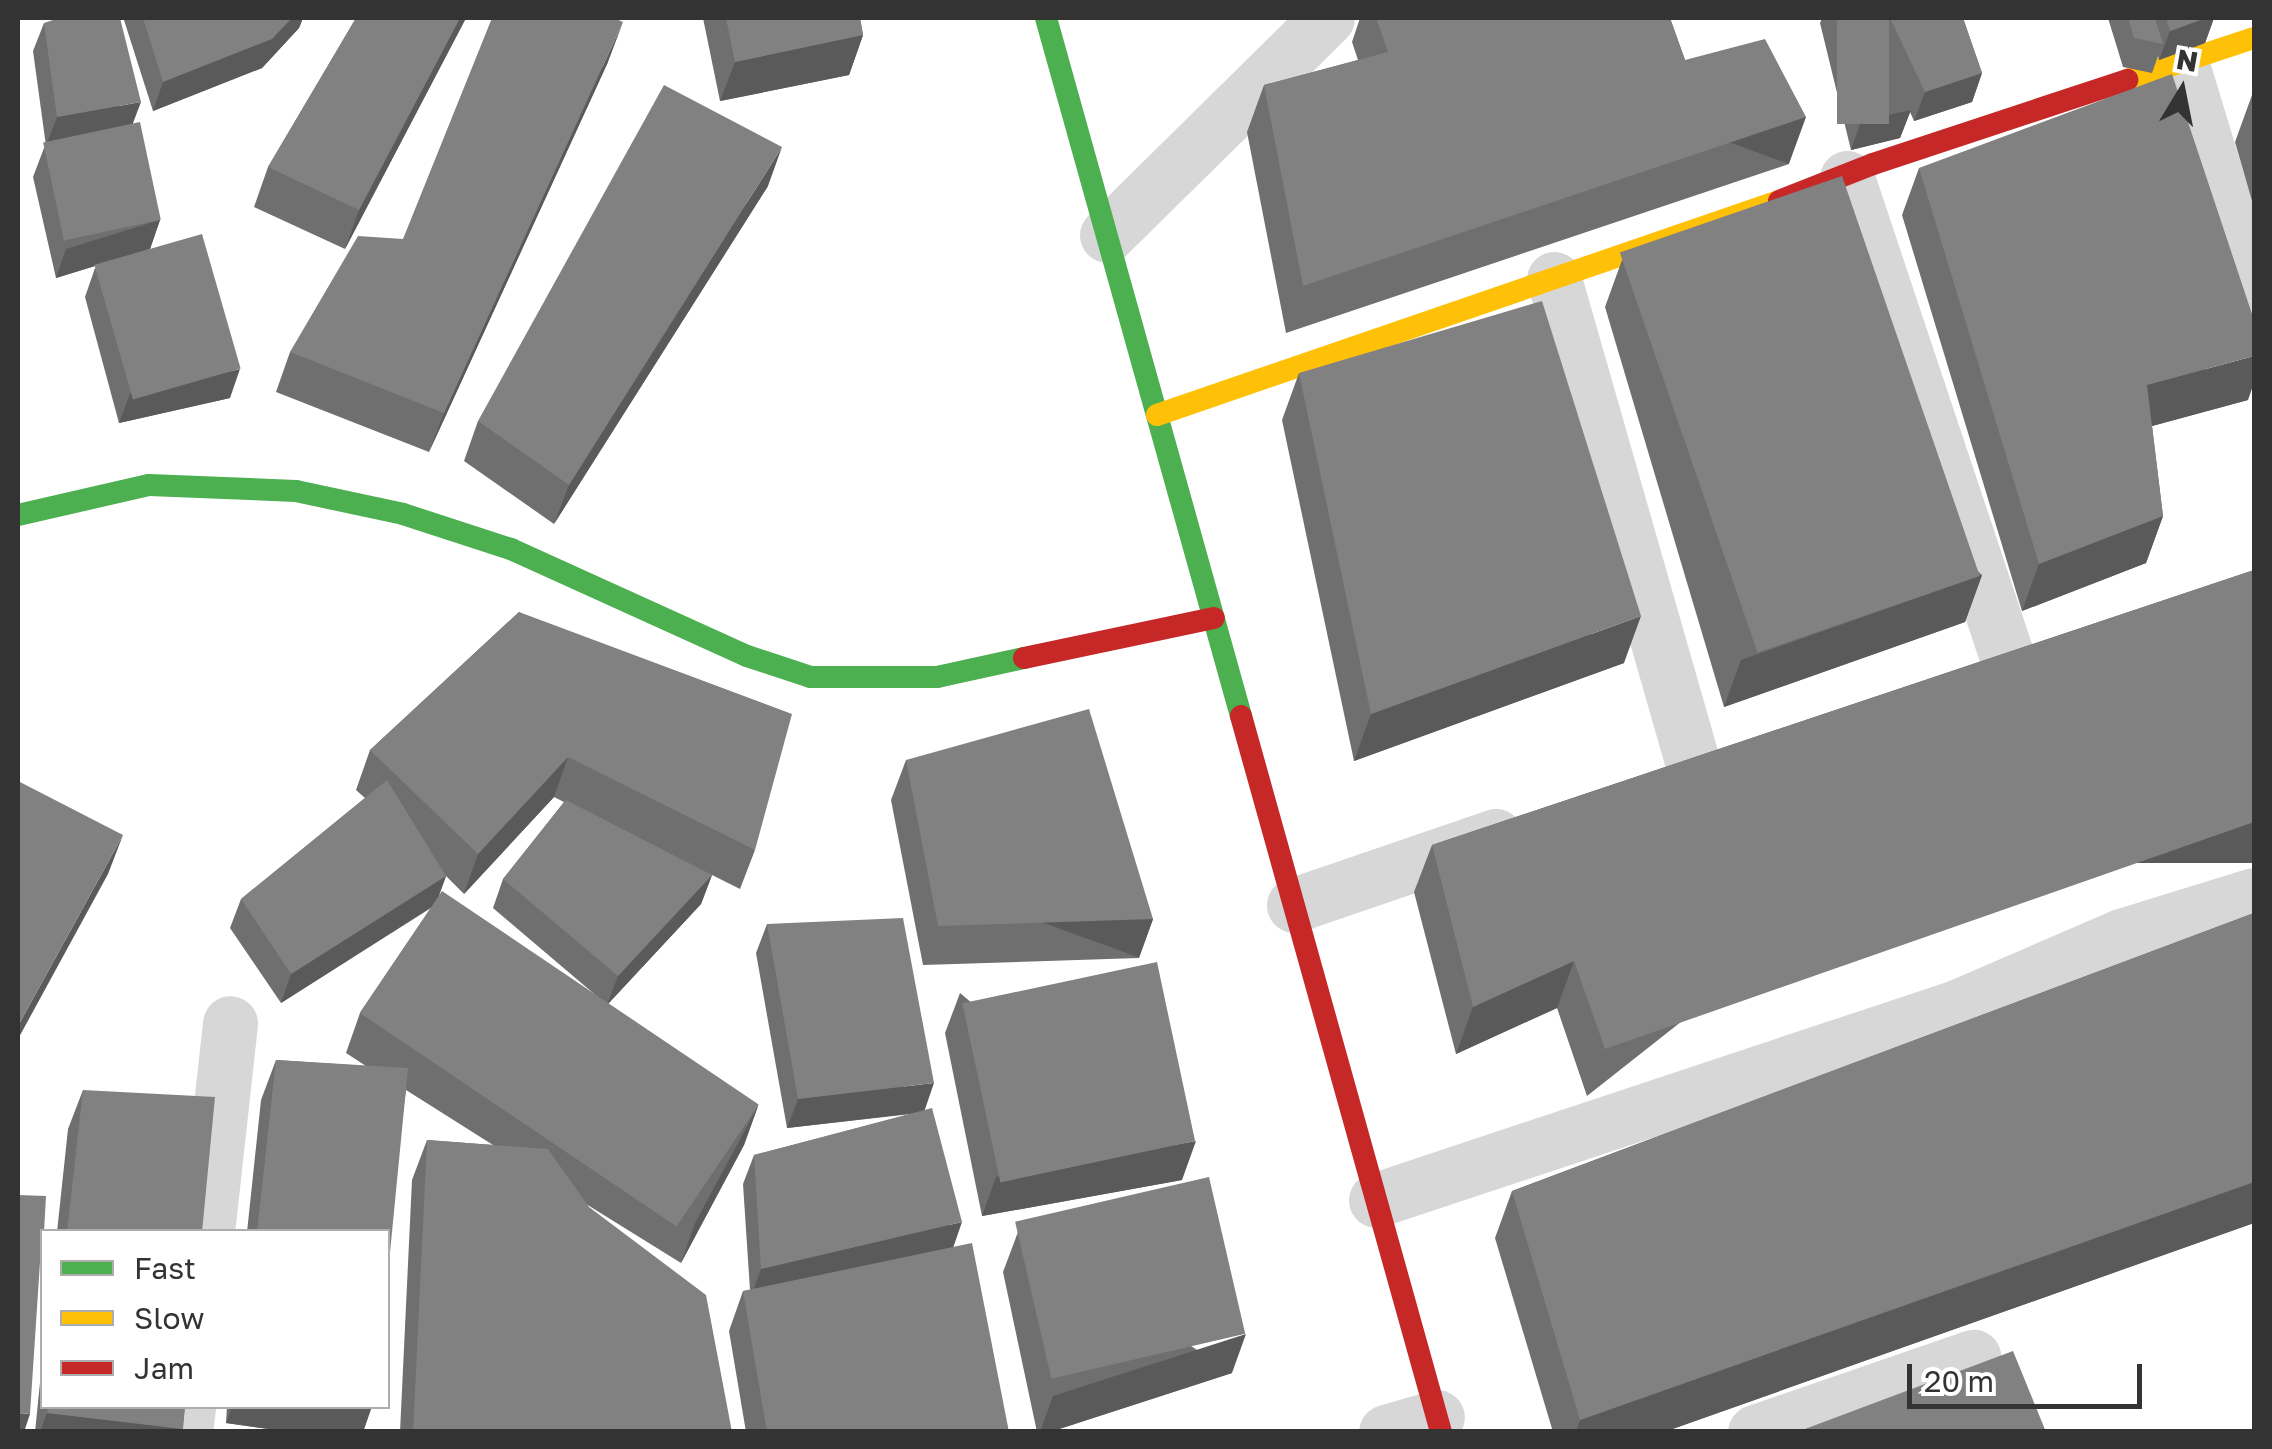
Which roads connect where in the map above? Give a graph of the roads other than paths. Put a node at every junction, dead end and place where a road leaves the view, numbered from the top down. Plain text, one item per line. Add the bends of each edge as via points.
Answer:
1 (1046, 18) edge
2 (1327, 18) edge
3 (2254, 38) edge
4 (2182, 62) junction
5 (1847, 178) junction
6 (1107, 236) junction
7 (1554, 278) junction
8 (2254, 302) edge
9 (1157, 415) junction
10 (18, 515) edge
11 (1214, 618) junction
12 (2061, 642) edge
13 (2008, 660) junction
14 (1953, 679) edge
15 (1750, 749) edge
16 (1694, 768) junction
17 (1640, 786) edge
18 (1549, 818) edge
19 (2254, 894) edge
20 (1294, 905) junction
21 (230, 1023) dead end
22 (1376, 1200) junction
23 (207, 1229) edge
24 (1973, 1357) dead end
25 (1421, 1427) edge
26 (1755, 1432) edge

1 - 6 street
2 - 6 street
3 - 4 street
4 - 5 street
4 - 8 street
5 - 7 street
5 - 13 street
6 - 9 street
7 - 9 street
7 - 16 street
9 - 11 street
10 - 11 street via 150,485 296,491 404,514 511,548 748,656 812,677 937,676
11 - 20 street
12 - 13 street
13 - 14 street
15 - 16 street
16 - 17 street
18 - 20 street
19 - 22 street via 2121,936 1957,1007
20 - 22 street
21 - 23 street
22 - 25 street
24 - 26 street

